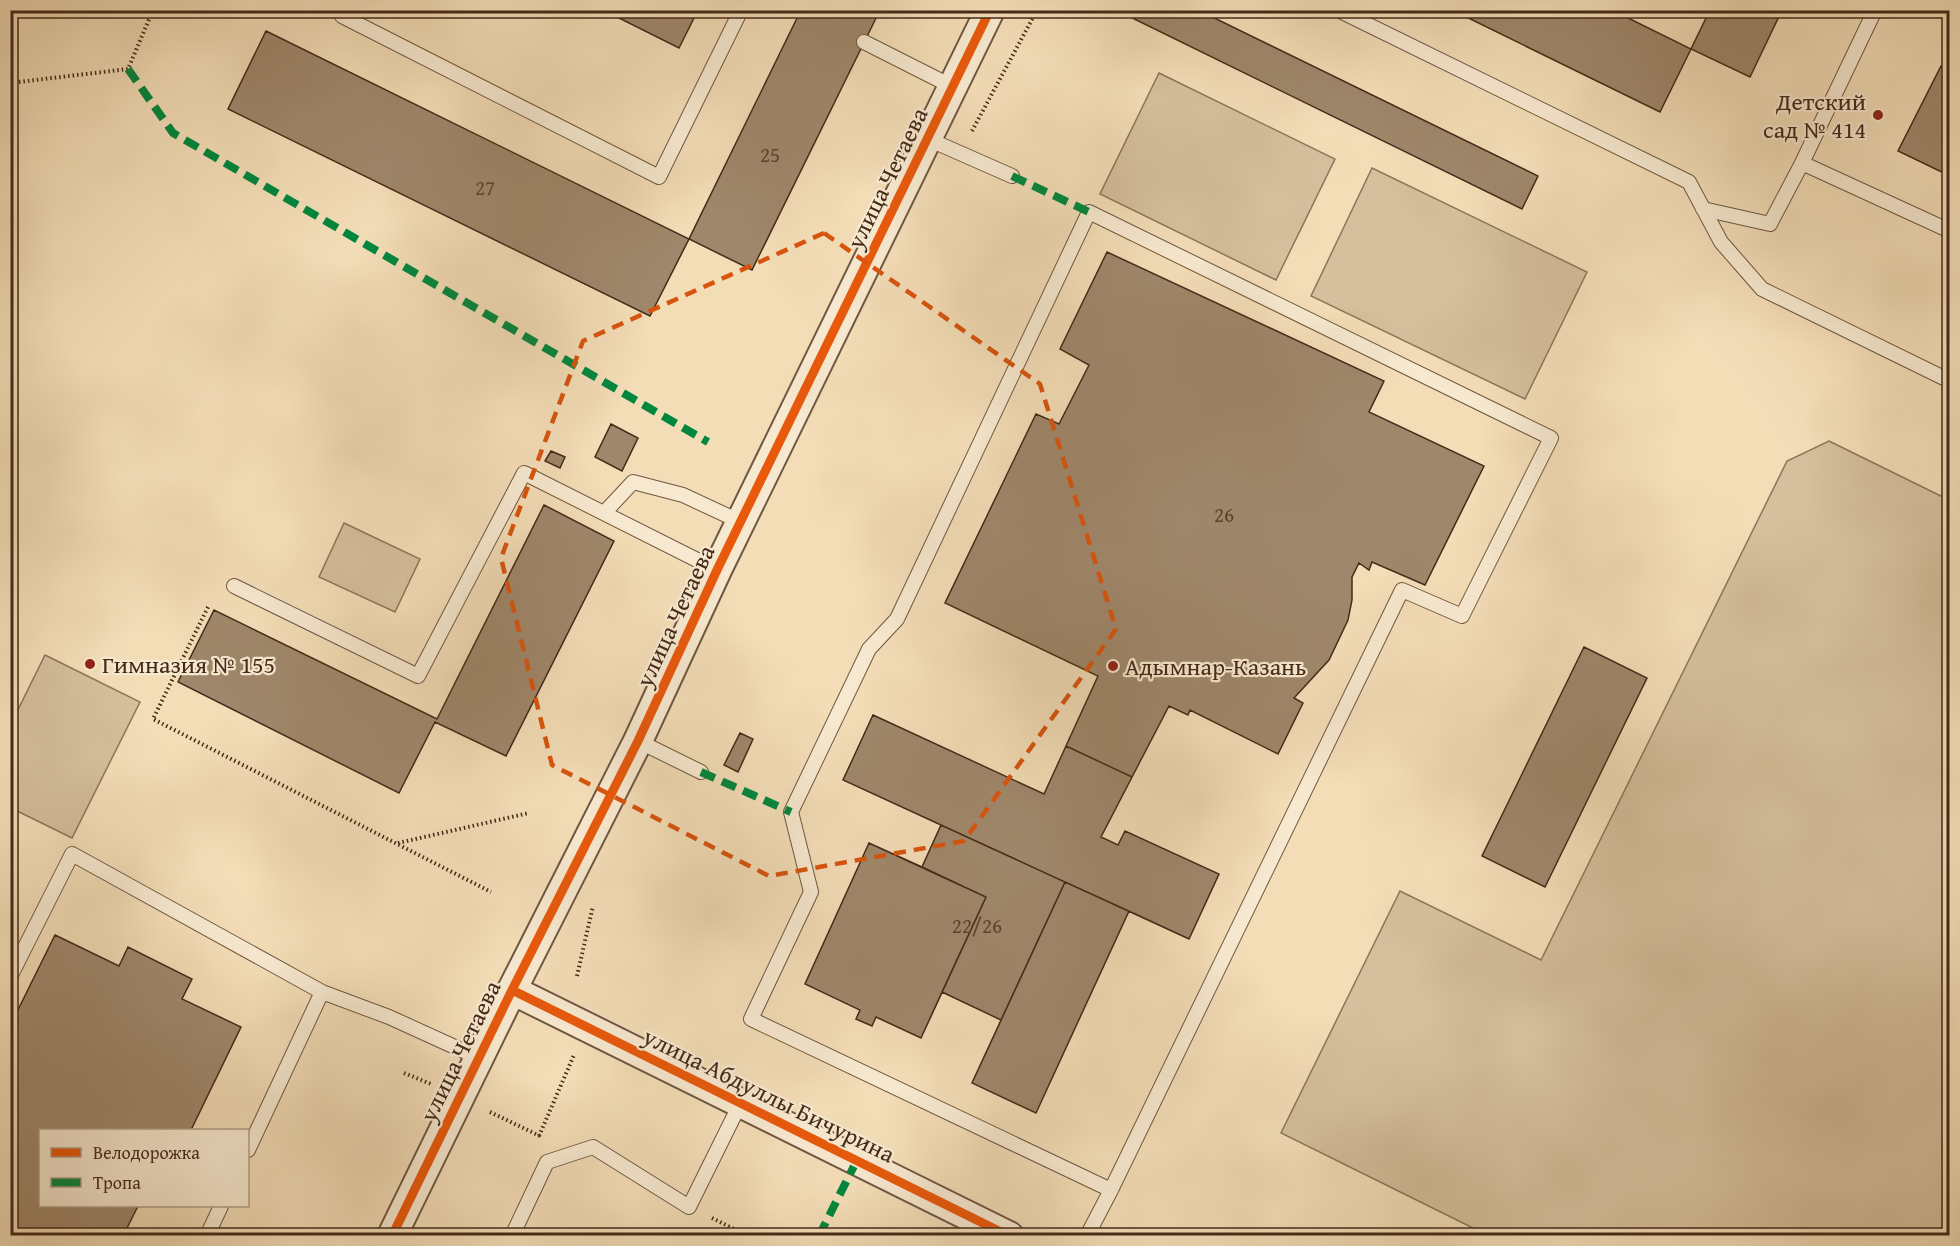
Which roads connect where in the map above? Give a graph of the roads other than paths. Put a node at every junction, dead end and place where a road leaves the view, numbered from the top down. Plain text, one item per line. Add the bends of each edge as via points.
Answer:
1 (741, 10) edge
2 (990, 10) edge
3 (1338, 10) edge
4 (1875, 10) edge
5 (343, 13) edge
6 (864, 42) dead end
7 (953, 87) junction
8 (928, 139) junction
9 (1802, 163) junction
10 (1012, 176) dead end
11 (1703, 209) junction
12 (1950, 231) edge
13 (1950, 381) edge
14 (604, 513) junction
15 (741, 522) junction
16 (717, 570) junction
17 (234, 586) dead end
18 (639, 741) junction
19 (701, 772) dead end
20 (10, 977) edge
21 (512, 990) junction
22 (322, 992) junction
23 (479, 1058) junction
24 (741, 1102) junction
25 (249, 1148) edge
26 (1111, 1190) junction
27 (221, 1207) edge
28 (207, 1236) edge
29 (392, 1236) edge
30 (512, 1236) edge
31 (1009, 1236) edge
32 (1087, 1236) edge

1 - 5 lane via 659,177
2 - 7 street, улица Четаева
3 - 11 lane via 1689,182
4 - 9 lane
6 - 7 lane
7 - 8 street, улица Четаева
8 - 10 lane
8 - 15 street, улица Четаева
9 - 11 lane via 1770,224
9 - 12 lane
11 - 13 lane via 1721,242 1762,289
14 - 15 lane via 633,482 683,495
14 - 16 lane
14 - 17 lane via 524,474 418,676
15 - 16 street, улица Четаева
16 - 18 street, улица Четаева
18 - 19 lane
18 - 21 street, улица Четаева
20 - 22 lane via 72,854
21 - 23 street, улица Четаева
21 - 24 street, улица Абдуллы Бичурина
22 - 23 lane
22 - 25 lane
23 - 29 street, улица Четаева
24 - 30 lane via 689,1207 593,1147 547,1162
24 - 31 street, улица Абдуллы Бичурина
26 - 26 lane via 751,1019 811,892 791,812 869,649 897,619 1089,212 1551,438 1462,616 1402,590
26 - 32 lane
27 - 28 lane

